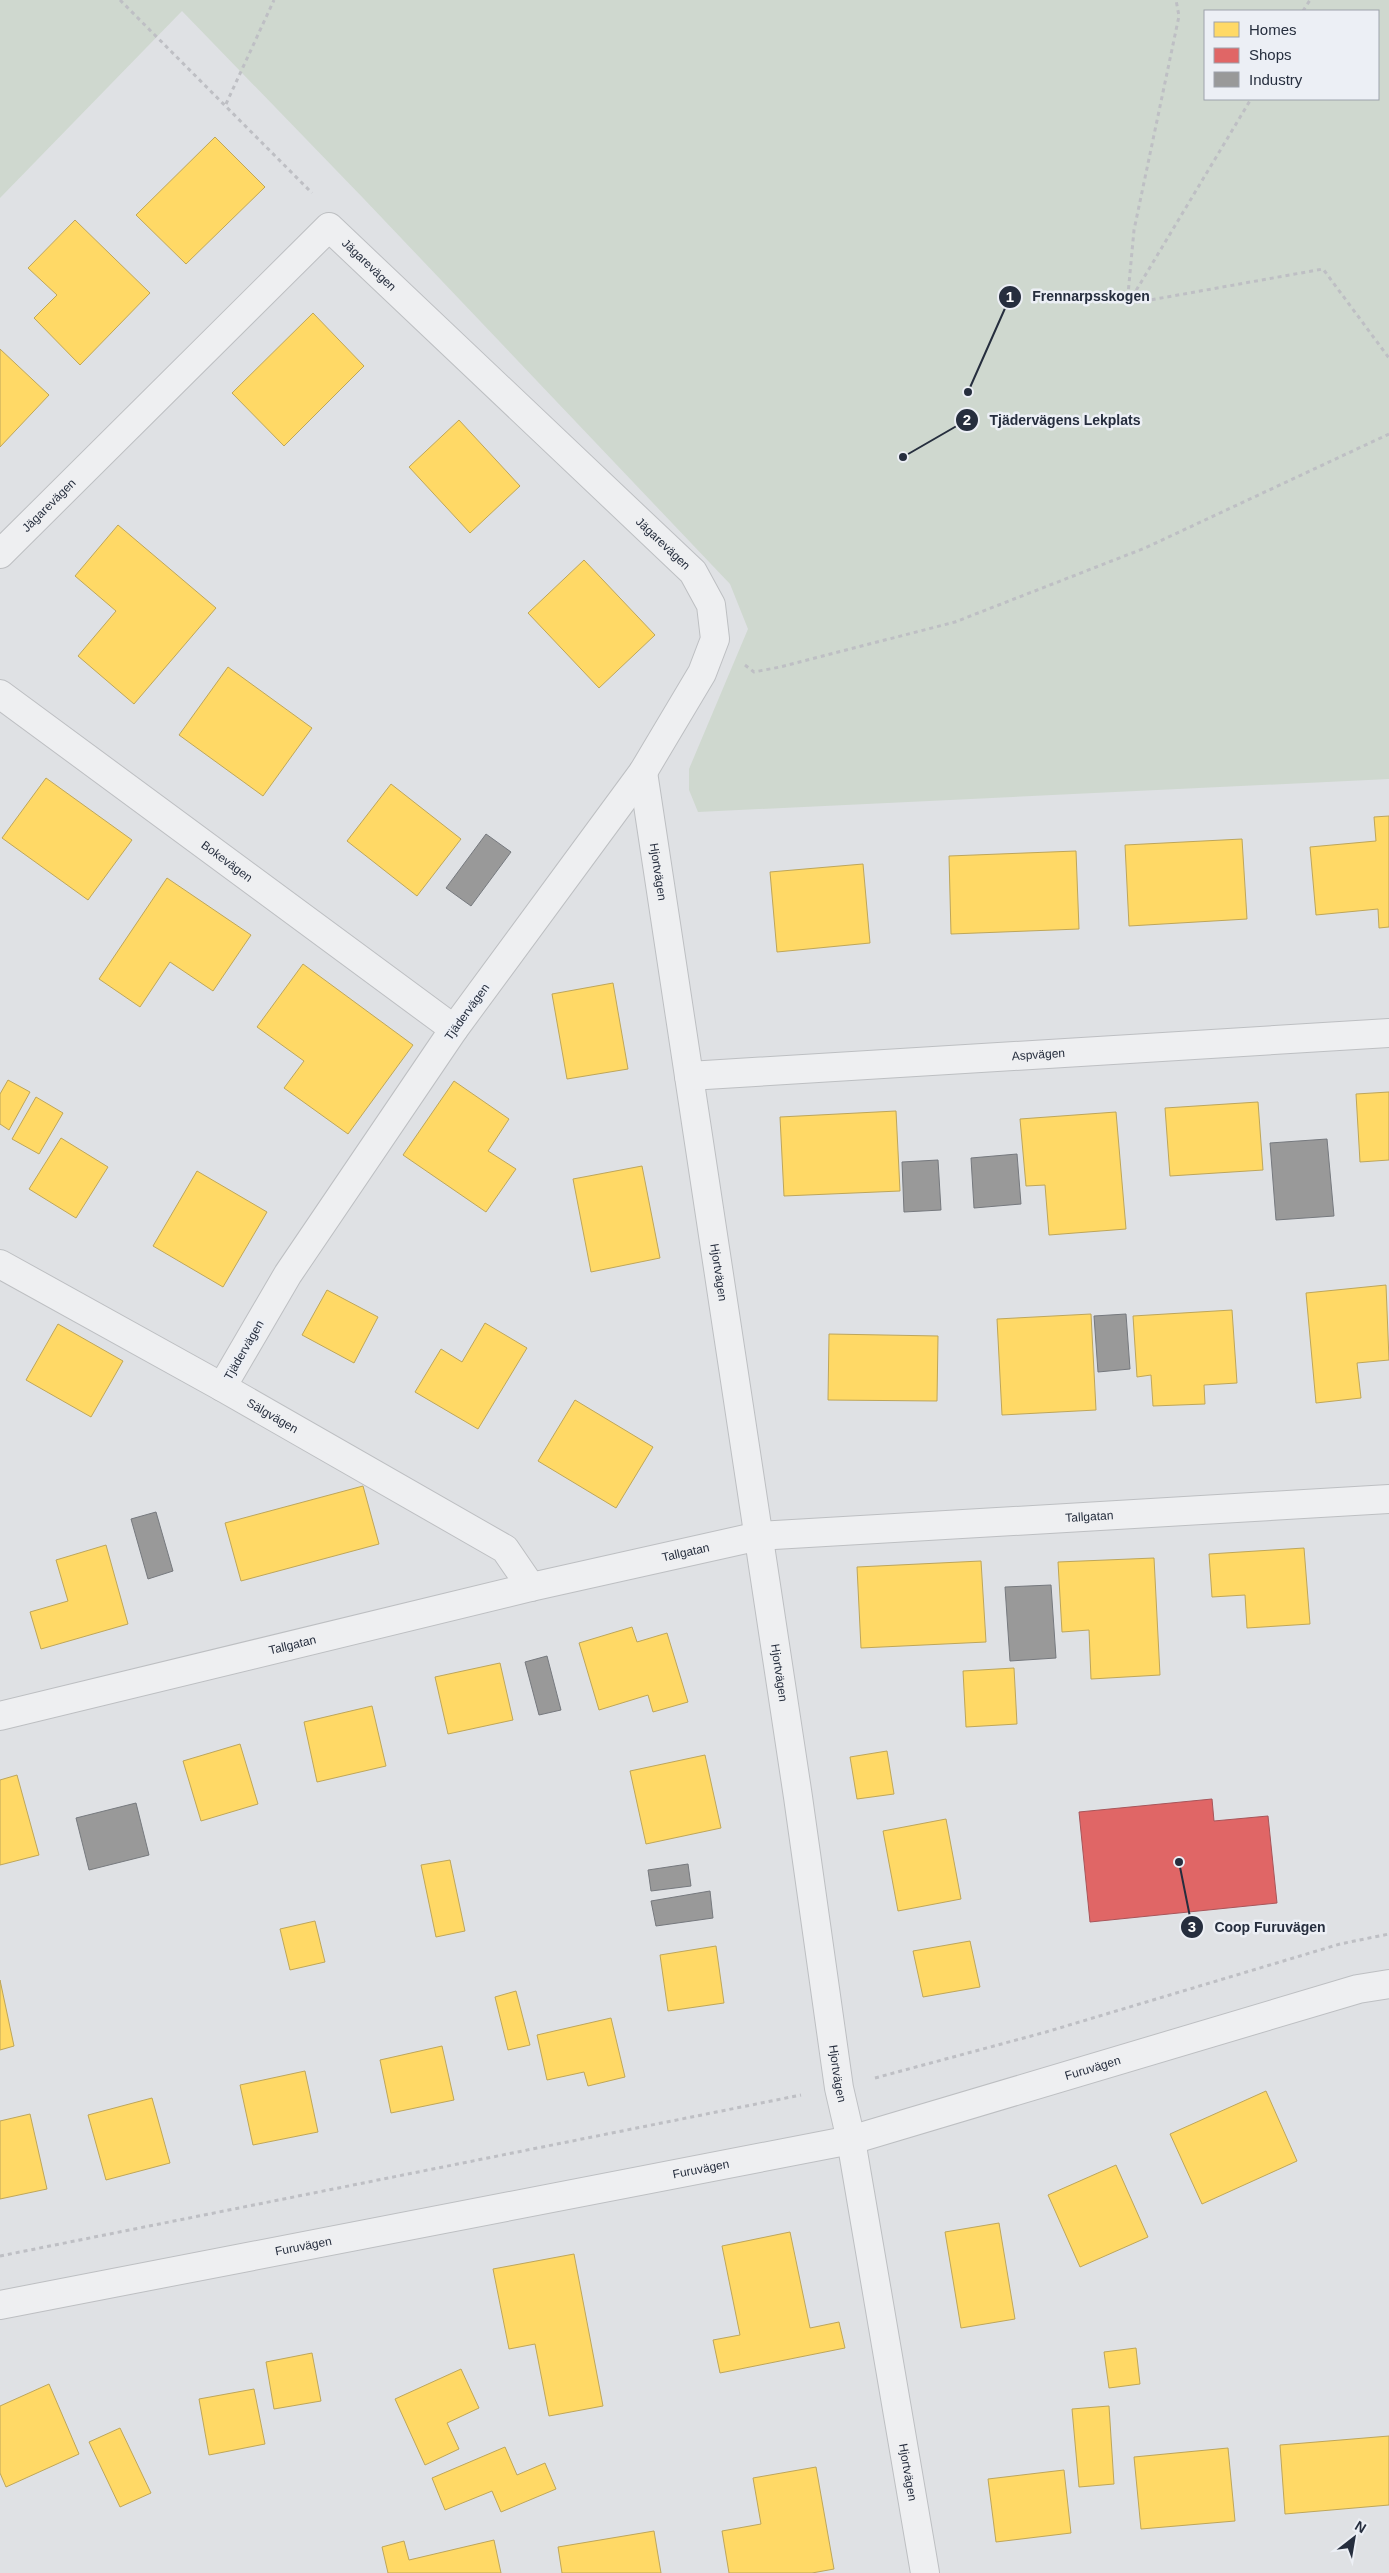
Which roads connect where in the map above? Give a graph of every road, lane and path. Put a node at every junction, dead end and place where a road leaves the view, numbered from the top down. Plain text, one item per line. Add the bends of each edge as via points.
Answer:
1 (120, 0) edge
2 (274, 0) edge
3 (1176, 0) edge
4 (1250, 100) edge
5 (226, 104) junction
6 (329, 227) junction
7 (1128, 304) junction
8 (1389, 358) edge
9 (1389, 434) edge
10 (0, 554) edge
11 (715, 640) junction
12 (0, 694) edge
13 (643, 772) junction
14 (454, 1029) junction
15 (1389, 1033) edge
16 (689, 1076) junction
17 (0, 1264) edge
18 (222, 1387) junction
19 (1389, 1499) edge
20 (759, 1536) junction
21 (531, 1587) junction
22 (0, 1716) edge
23 (1389, 1934) edge
24 (1389, 1984) edge
25 (839, 2088) junction
26 (851, 2140) junction
27 (0, 2256) edge
28 (0, 2305) edge
29 (925, 2573) edge

1 - 5 path
2 - 5 path
3 - 7 path via 1179,16 1134,230
4 - 7 path
5 - 6 path via 313,195
6 - 10 street, Jägarevägen
6 - 11 street, Jägarevägen via 693,572 711,605
7 - 8 path via 1323,270
9 - 11 path via 1145,548 955,622 754,672
11 - 13 street, Tjädervägen via 702,673
12 - 14 street, Bokevägen
13 - 14 street, Tjädervägen
13 - 16 street, Hjortvägen
14 - 18 street, Tjädervägen via 288,1274
15 - 16 street, Aspvägen
16 - 20 street, Hjortvägen
17 - 18 street, Sälgvägen
18 - 21 street, Sälgvägen via 505,1549
19 - 20 street, Tallgatan
20 - 21 street, Tallgatan
20 - 25 street, Hjortvägen
21 - 22 street, Tallgatan
23 - 25 path via 1340,1944 1046,2032
24 - 26 street, Furuvägen via 1358,1989
25 - 26 street, Hjortvägen
25 - 27 path
26 - 28 street, Furuvägen
26 - 29 street, Hjortvägen

